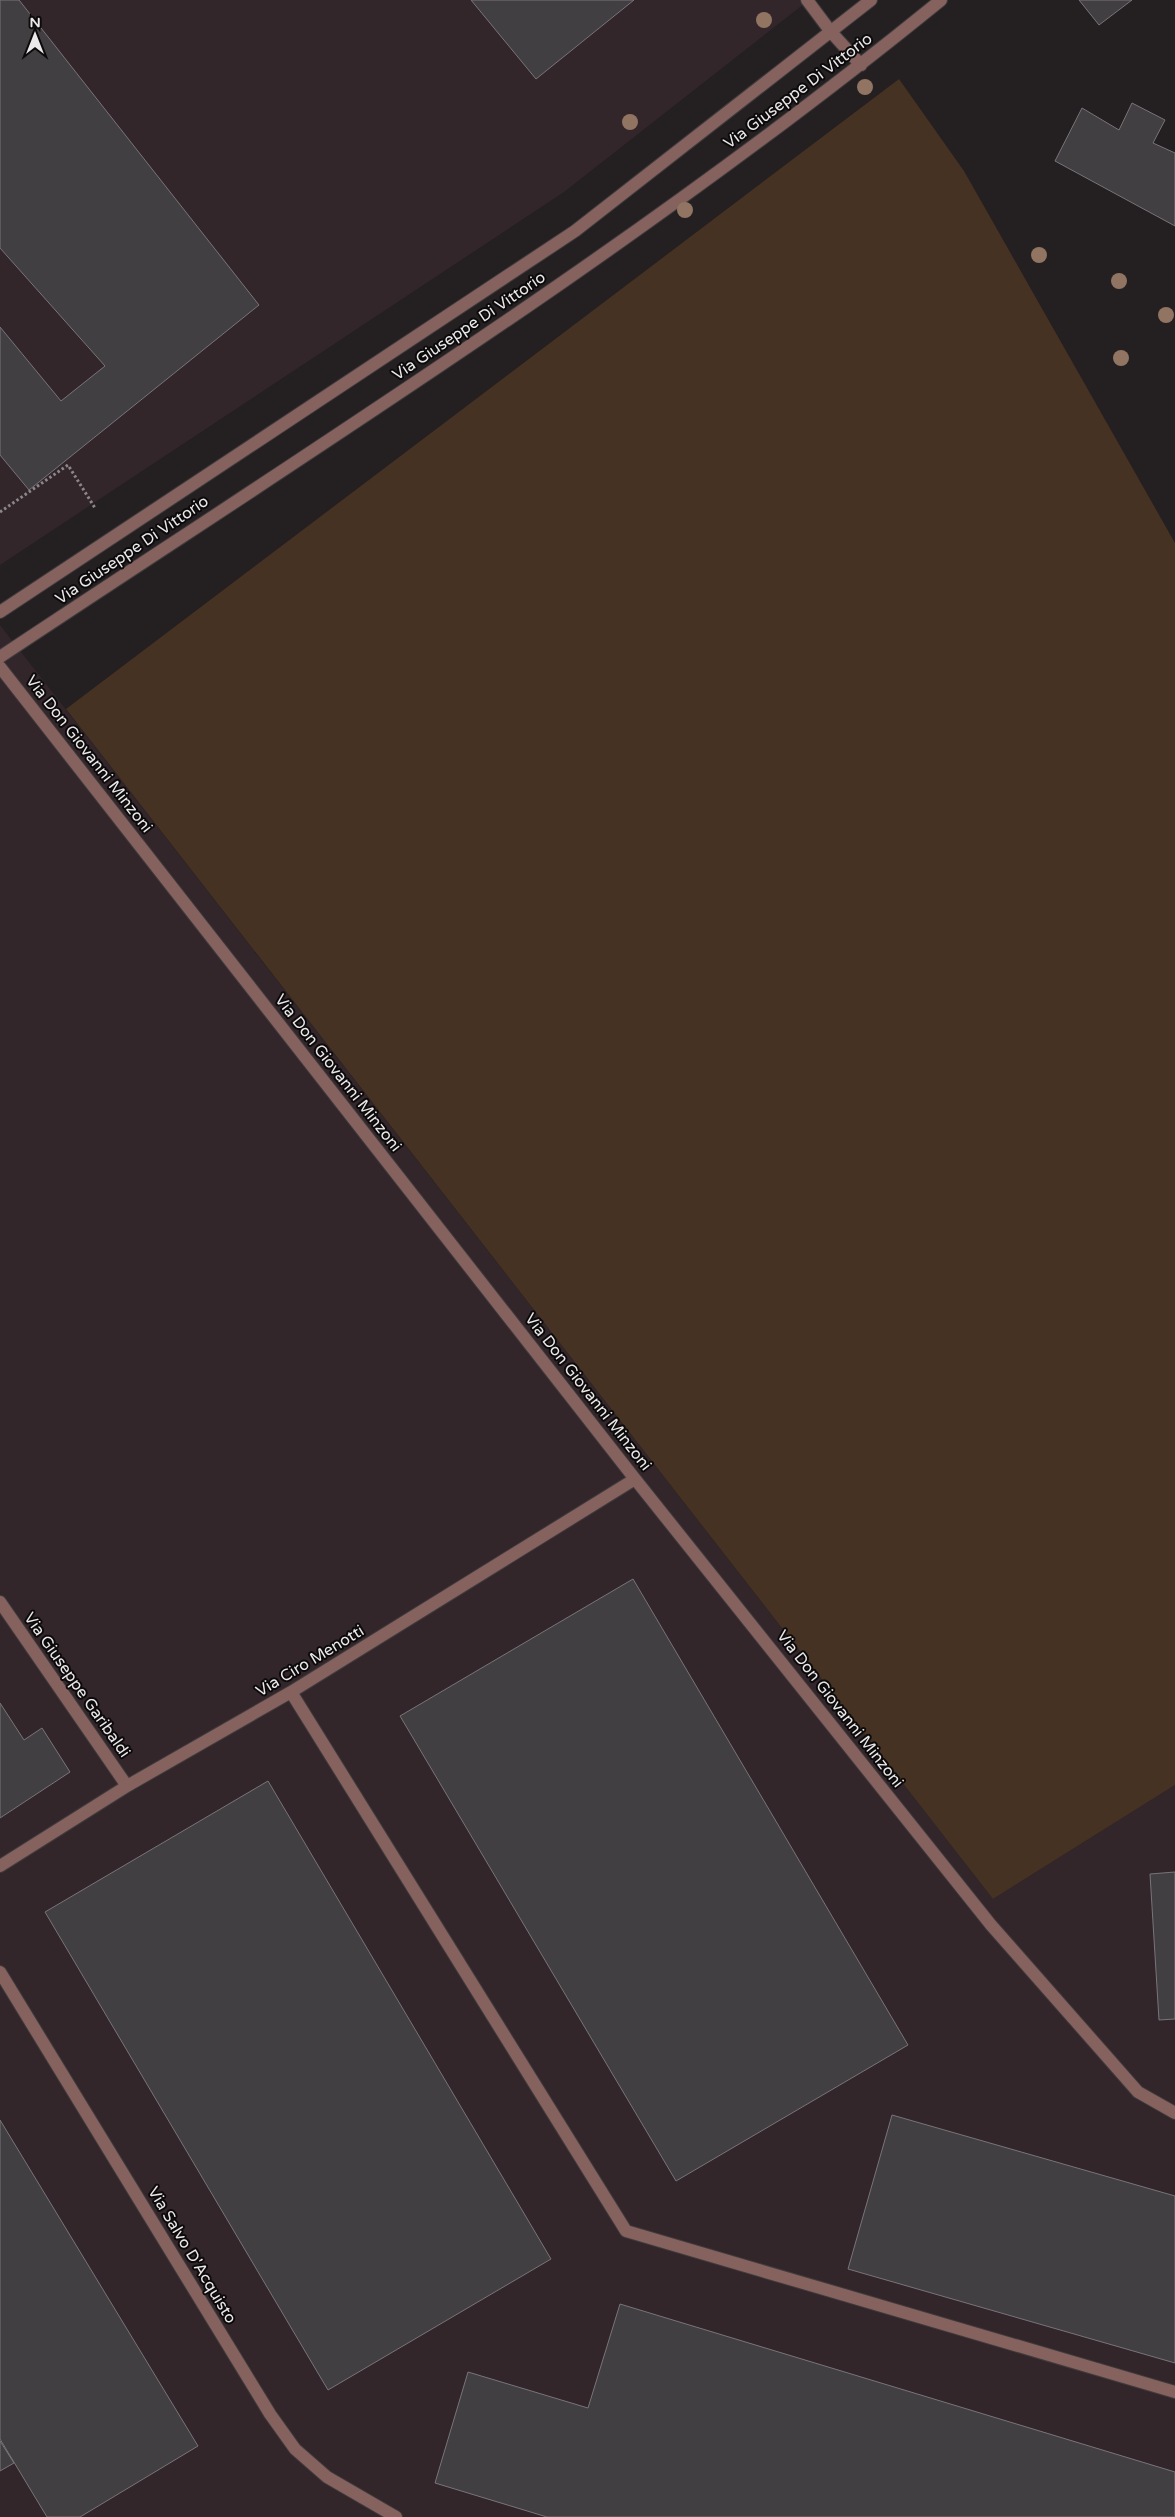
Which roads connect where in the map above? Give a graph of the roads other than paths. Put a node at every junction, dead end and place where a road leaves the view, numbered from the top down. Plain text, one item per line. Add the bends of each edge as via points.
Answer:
1 (807, 0) edge
2 (871, 0) edge
3 (941, 0) edge
4 (831, 32) junction
5 (861, 65) junction
6 (0, 612) edge
7 (0, 657) edge
8 (0, 667) edge
9 (635, 1479) junction
10 (0, 1602) edge
11 (291, 1692) junction
12 (127, 1786) junction
13 (0, 1866) edge
14 (0, 1972) edge
15 (1175, 2113) edge
16 (1175, 2392) edge
17 (396, 2517) edge

1 - 4 street
2 - 4 street, Via Giuseppe Di Vittorio
3 - 5 street, Via Giuseppe Di Vittorio
4 - 5 street
4 - 6 street, Via Giuseppe Di Vittorio via 574,231
5 - 7 street, Via Giuseppe Di Vittorio via 584,269
8 - 9 street, Via Don Giovanni Minzoni
9 - 11 street, Via Ciro Menotti
9 - 15 street, Via Don Giovanni Minzoni via 991,1926 1138,2092
10 - 12 street, Via Giuseppe Garibaldi
11 - 12 street, Via Ciro Menotti
11 - 16 street via 626,2231
12 - 13 street, Via Ciro Menotti
14 - 17 street, Via Salvo D'Acquisto via 270,2414 295,2449 327,2477

